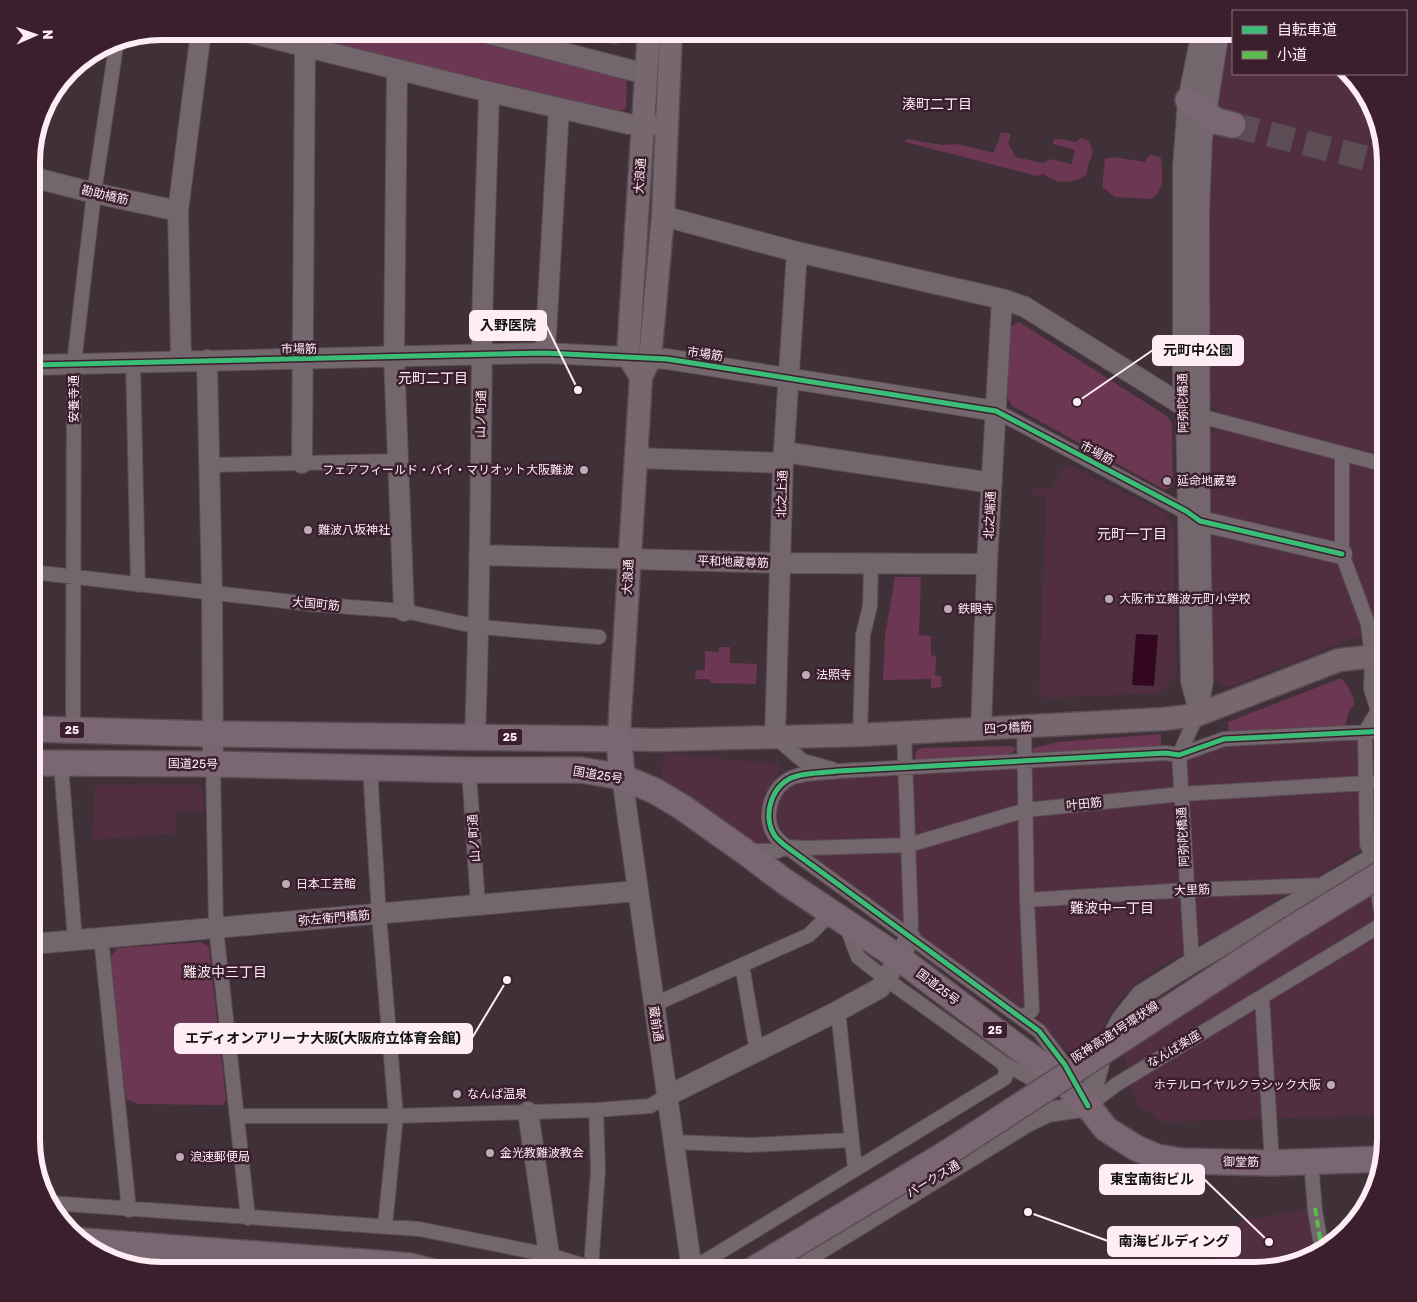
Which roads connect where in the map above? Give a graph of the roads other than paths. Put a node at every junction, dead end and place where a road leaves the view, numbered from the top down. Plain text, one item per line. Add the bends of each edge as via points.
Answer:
1 (200, 40) edge
2 (277, 40) edge
3 (513, 40) edge
4 (648, 40) edge
5 (671, 40) edge
6 (1201, 40) edge
7 (1216, 40) edge
8 (305, 47) junction
9 (116, 49) edge
10 (397, 71) junction
11 (646, 74) junction
12 (489, 92) junction
13 (1197, 106) junction
14 (559, 108) junction
15 (643, 124) junction
16 (666, 126) junction
17 (1233, 126) tunnel mouth
18 (40, 180) edge
19 (94, 194) junction
20 (178, 211) junction
21 (663, 216) junction
22 (797, 252) junction
23 (1002, 300) junction
24 (545, 353) junction
25 (482, 355) junction
26 (628, 356) junction
27 (394, 357) junction
28 (181, 360) junction
29 (207, 360) junction
30 (303, 360) junction
31 (133, 362) junction
32 (74, 363) junction
33 (40, 365) edge
34 (645, 367) junction
35 (789, 377) junction
36 (996, 411) junction
37 (1191, 411) junction
38 (1342, 454) junction
39 (635, 458) junction
40 (783, 458) junction
41 (399, 461) junction
42 (302, 463) junction
43 (1377, 464) edge
44 (210, 465) junction
45 (992, 482) junction
46 (1193, 516) junction
47 (1342, 554) junction
48 (478, 555) junction
49 (629, 559) junction
50 (779, 563) junction
51 (871, 563) junction
52 (987, 564) junction
53 (40, 573) edge
54 (74, 578) junction
55 (138, 585) junction
56 (212, 593) junction
57 (404, 611) junction
58 (479, 627) junction
59 (599, 637) dead end
60 (1377, 650) edge
61 (1377, 656) edge
62 (1377, 664) edge
63 (1377, 700) edge
64 (1197, 715) junction
65 (1377, 716) edge
66 (1024, 728) junction
67 (40, 729) edge
68 (73, 730) junction
69 (981, 730) junction
70 (1377, 731) edge
71 (1365, 732) junction
72 (904, 733) junction
73 (212, 734) junction
74 (860, 735) junction
75 (475, 736) junction
76 (775, 738) junction
77 (620, 739) junction
78 (1179, 755) junction
79 (1024, 761) junction
80 (40, 763) edge
81 (63, 763) junction
82 (213, 764) junction
83 (370, 768) junction
84 (905, 768) junction
85 (469, 770) junction
86 (839, 771) junction
87 (622, 777) junction
88 (1377, 783) edge
89 (1367, 784) junction
90 (1181, 794) junction
91 (1026, 810) junction
92 (909, 845) junction
93 (787, 847) junction
94 (744, 851) junction
95 (1377, 860) edge
96 (1377, 867) edge
97 (1377, 868) edge
98 (1326, 885) junction
99 (1187, 890) junction
100 (637, 891) junction
101 (1027, 900) junction
102 (478, 906) junction
103 (379, 915) junction
104 (838, 917) junction
105 (1377, 927) edge
106 (216, 928) junction
107 (101, 937) junction
108 (75, 940) junction
109 (40, 943) edge
110 (904, 947) junction
111 (1192, 963) junction
112 (742, 965) junction
113 (886, 979) junction
114 (1262, 997) junction
115 (653, 1006) junction
116 (838, 1011) junction
117 (1020, 1016) junction
118 (757, 1052) junction
119 (1003, 1063) junction
120 (667, 1096) junction
121 (1088, 1106) junction
122 (596, 1110) junction
123 (528, 1112) junction
124 (237, 1116) junction
125 (396, 1116) junction
126 (851, 1140) junction
127 (673, 1142) junction
128 (1376, 1158) edge
129 (1311, 1161) junction
130 (1272, 1162) junction
131 (855, 1169) junction
132 (59, 1204) edge
133 (128, 1210) junction
134 (248, 1218) junction
135 (385, 1226) junction
136 (95, 1242) edge
137 (1321, 1242) edge
138 (550, 1255) junction
139 (364, 1262) edge
140 (572, 1262) edge
141 (591, 1262) edge
142 (688, 1262) edge
143 (702, 1262) edge
144 (766, 1262) edge
145 (799, 1262) edge

1 - 20 street
2 - 8 street
3 - 11 street
4 - 11 main road, 大浪通
5 - 16 main road, 大浪通
6 - 13 street, 阿弥陀橋通
7 - 13 street, 阿弥陀橋通
8 - 10 street
8 - 30 street
9 - 19 street, 安養寺通
10 - 12 street
10 - 27 street
11 - 15 main road, 大浪通
12 - 14 street
12 - 25 street, 山ノ町通
13 - 17 highway via 1216,121
13 - 37 street, 阿弥陀橋通 via 1202,138
14 - 15 street
14 - 24 street
15 - 16 street
15 - 26 main road, 大浪通
16 - 21 main road, 大浪通
18 - 19 street, 勘助橋筋
19 - 20 street, 勘助橋筋
19 - 32 street, 安養寺通
20 - 28 street
21 - 22 street
21 - 34 main road, 大浪通
22 - 23 street
22 - 35 street, 北之上通
23 - 36 street, 北之端通
23 - 37 street via 1025,308
24 - 25 street, 市場筋
24 - 26 street, 市場筋
25 - 27 street, 市場筋
25 - 48 street, 山ノ町通
26 - 34 main road
27 - 30 street, 市場筋
27 - 41 street
28 - 29 street, 市場筋
28 - 31 street, 市場筋
29 - 30 street, 市場筋
29 - 44 street
30 - 42 street
31 - 32 street, 市場筋
31 - 55 street
32 - 33 street, 市場筋
32 - 54 street, 安養寺通
34 - 35 street, 市場筋
34 - 39 main road, 大浪通
35 - 36 street, 市場筋
35 - 40 street, 北之上通
36 - 45 street, 北之端通
36 - 46 street, 市場筋
37 - 38 street
37 - 46 street, 阿弥陀橋通
38 - 43 street
38 - 47 street
39 - 40 street
39 - 49 main road, 大浪通
40 - 45 street
40 - 50 street, 北之上通
41 - 42 street
41 - 57 street
42 - 44 street
44 - 56 street
45 - 52 street, 北之端通
46 - 47 street, 市場筋
46 - 64 street, 阿弥陀橋通 via 1203,681
47 - 60 street
48 - 49 street, 平和地蔵尊筋
48 - 58 street, 山ノ町通
49 - 50 street, 平和地蔵尊筋
49 - 77 main road, 大浪通
50 - 51 street, 平和地蔵尊筋
50 - 76 street, 北之上通
51 - 52 street, 平和地蔵尊筋
51 - 74 street via 870,606 863,634
52 - 69 street, 北之端通
53 - 54 street, 大国町筋
54 - 55 street, 大国町筋
54 - 68 street, 安養寺通
55 - 56 street, 大国町筋
56 - 57 street, 大国町筋
56 - 73 street
57 - 58 street, 大国町筋
58 - 59 street, 大国町筋
58 - 75 street, 山ノ町通
61 - 64 main road, 四つ橋筋 via 1339,660
62 - 63 street via 1371,689
64 - 66 main road, 四つ橋筋
64 - 78 street, 阿弥陀橋通
65 - 71 street
66 - 69 main road, 四つ橋筋
66 - 79 street
67 - 68 highway, 25
68 - 73 highway, 25
69 - 72 main road, 四つ橋筋
70 - 71 street
71 - 78 street via 1224,739
71 - 89 street
72 - 74 main road, 四つ橋筋
72 - 84 street
73 - 75 highway, 25
73 - 82 street
74 - 76 main road, 四つ橋筋
75 - 77 highway, 25
76 - 77 main road, 四つ橋筋
76 - 86 street via 802,761
77 - 87 highway, 大浪通
78 - 79 street via 1166,753
78 - 90 street, 阿弥陀橋通
79 - 84 street
79 - 91 street
80 - 81 highway, 国道25号 / 25
81 - 82 highway, 国道25号 / 25
81 - 108 street
82 - 83 highway, 国道25号 / 25
82 - 106 street
83 - 85 highway, 国道25号 / 25
83 - 103 street
84 - 86 street
84 - 92 street
85 - 87 highway, 国道25号 / 25 via 581,770
85 - 102 street, 山ノ町通
86 - 93 street via 796,776 777,788 772,798 770,821 775,836
87 - 94 highway, 国道25号 / 25 via 682,808
87 - 100 street, 蔵前通
88 - 89 street, 叶田筋
89 - 90 street, 叶田筋
89 - 95 street via 1368,844
90 - 91 street, 叶田筋
90 - 99 street, 阿弥陀橋通
91 - 92 street, 叶田筋
91 - 101 street
92 - 93 street, 叶田筋
92 - 110 street via 911,923
93 - 94 street, 叶田筋 via 777,851
93 - 110 street
94 - 104 highway, 国道25号 / 25
96 - 98 street
97 - 144 highway, 阪神高速1号環状線, bridge via 1290,930 947,1153
98 - 99 street, 大里筋
98 - 111 street
99 - 101 street, 大里筋
99 - 111 street, 阿弥陀橋通
100 - 102 street, 弥左衛門橋筋
100 - 115 street, 蔵前通
101 - 117 street via 1032,1010
102 - 103 street, 弥左衛門橋筋
103 - 106 street, 弥左衛門橋筋
103 - 125 street
104 - 110 highway, 国道25号 / 25
104 - 112 street via 810,935
104 - 113 street via 858,957
105 - 114 street, なんば楽座
106 - 107 street, 弥左衛門橋筋
106 - 124 street
107 - 108 street, 弥左衛門橋筋
107 - 133 street
108 - 109 street, 弥左衛門橋筋
110 - 113 street
110 - 117 street
110 - 121 highway, 国道25号 / 25 via 1020,1049 1054,1073
111 - 121 street via 1141,995 1122,1019 1101,1057
112 - 115 street
112 - 118 street
113 - 116 street via 880,988
113 - 119 street
114 - 121 street, なんば楽座 via 1117,1084
114 - 130 street
115 - 120 street, 蔵前通
116 - 118 street
116 - 126 street
117 - 121 street via 1039,1031 1065,1066
118 - 120 street
119 - 121 street
119 - 131 street via 1005,1078
120 - 122 street via 650,1106
120 - 127 street, 蔵前通
121 - 130 highway, 御堂筋 / 25 via 1106,1129 1157,1157 1182,1161
121 - 145 street, パークス通 via 1048,1112 1027,1122
122 - 123 street
122 - 141 street via 598,1170
123 - 125 street
123 - 138 street
124 - 125 street
124 - 134 street
125 - 135 street
126 - 127 street via 750,1145
126 - 131 street
127 - 142 street, 蔵前通
128 - 129 highway, 御堂筋 / 25
129 - 130 highway, 御堂筋 / 25
129 - 137 street
131 - 143 street
132 - 133 street
133 - 134 street
134 - 135 street
135 - 138 street via 457,1236
136 - 139 highway
138 - 140 street

